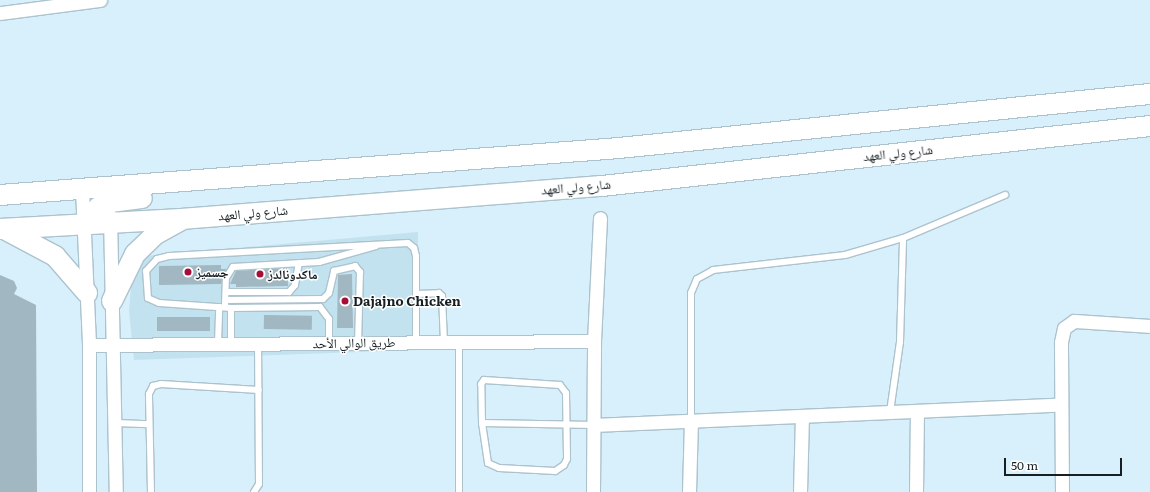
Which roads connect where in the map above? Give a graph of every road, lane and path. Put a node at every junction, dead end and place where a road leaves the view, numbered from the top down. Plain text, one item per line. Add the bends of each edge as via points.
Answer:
1 (100, 0) edge
2 (0, 12) edge
3 (1145, 90) edge
4 (1150, 126) edge
5 (82, 189) junction
6 (110, 194) junction
7 (0, 195) edge
8 (1005, 195) dead end
9 (600, 218) dead end
10 (181, 219) junction
11 (110, 222) junction
12 (84, 223) junction
13 (1, 229) edge
14 (903, 238) junction
15 (385, 243) junction
16 (298, 263) junction
17 (226, 292) junction
18 (87, 293) junction
19 (416, 294) junction
20 (226, 300) junction
21 (112, 301) junction
22 (225, 308) junction
23 (1150, 326) edge
24 (594, 341) junction
25 (416, 342) junction
26 (444, 342) junction
27 (459, 342) junction
28 (224, 343) junction
29 (329, 343) junction
30 (358, 343) junction
31 (113, 344) junction
32 (258, 344) junction
33 (89, 345) junction
34 (259, 390) junction
35 (1061, 405) junction
36 (917, 411) junction
37 (890, 412) junction
38 (802, 416) junction
39 (691, 421) junction
40 (116, 423) junction
41 (482, 423) junction
42 (149, 424) junction
43 (594, 425) junction
44 (567, 426) junction
45 (116, 475) junction
46 (89, 492) edge
47 (116, 492) edge
48 (126, 492) edge
49 (150, 492) edge
50 (254, 492) edge
51 (459, 492) edge
52 (593, 492) edge
53 (688, 492) edge
54 (800, 492) edge
55 (916, 492) edge
56 (1062, 492) edge

1 - 2 street
3 - 6 main road via 619,148 379,168 331,181
4 - 10 main road, شارع ولي العهد via 602,186
5 - 6 main road
5 - 7 main road
5 - 12 street
6 - 11 street
6 - 12 main road
8 - 14 lane
9 - 24 street
10 - 11 main road, شارع ولي العهد
10 - 21 main road via 156,234 136,254
11 - 12 main road, شارع ولي العهد
11 - 21 street
12 - 13 main road, شارع ولي العهد
12 - 18 street
13 - 18 main road via 55,256
14 - 37 lane via 900,342
14 - 39 lane via 845,255 713,270 697,279 691,293
15 - 16 lane via 327,261
15 - 19 lane via 408,243 414,248
15 - 22 lane via 169,256 157,259 146,271 148,298 173,305
16 - 17 lane via 233,267 226,278
16 - 17 lane via 295,285 289,292
17 - 20 lane
18 - 33 street
19 - 25 lane
19 - 26 lane via 439,292 442,296
20 - 22 lane
20 - 30 lane via 323,299 329,293 334,271 355,266 360,272
21 - 31 street
22 - 28 lane
22 - 28 lane
22 - 29 lane via 320,307 329,319
23 - 35 street via 1074,321 1064,328
24 - 27 street, طريق الوالي الأحد
24 - 43 street
25 - 26 street, طريق الوالي الأحد
25 - 30 street, طريق الوالي الأحد
26 - 27 street, طريق الوالي الأحد
27 - 51 lane
28 - 31 street, طريق الوالي الأحد
28 - 32 street, طريق الوالي الأحد
29 - 30 street, طريق الوالي الأحد
29 - 32 street, طريق الوالي الأحد
31 - 33 street, طريق الوالي الأحد
31 - 40 street
32 - 34 lane
33 - 46 street
34 - 42 lane via 157,384 149,394
34 - 50 lane via 258,484
35 - 36 street
35 - 56 street
36 - 37 street
36 - 55 street
37 - 38 street
38 - 39 street
38 - 54 street
39 - 43 street
39 - 53 street
40 - 42 lane
40 - 45 street
41 - 44 lane
41 - 44 lane via 488,463 499,468 554,471 567,459
41 - 44 lane via 481,384 488,380 560,384 566,394
42 - 49 lane
43 - 44 lane
43 - 52 street
45 - 47 street
45 - 48 street

